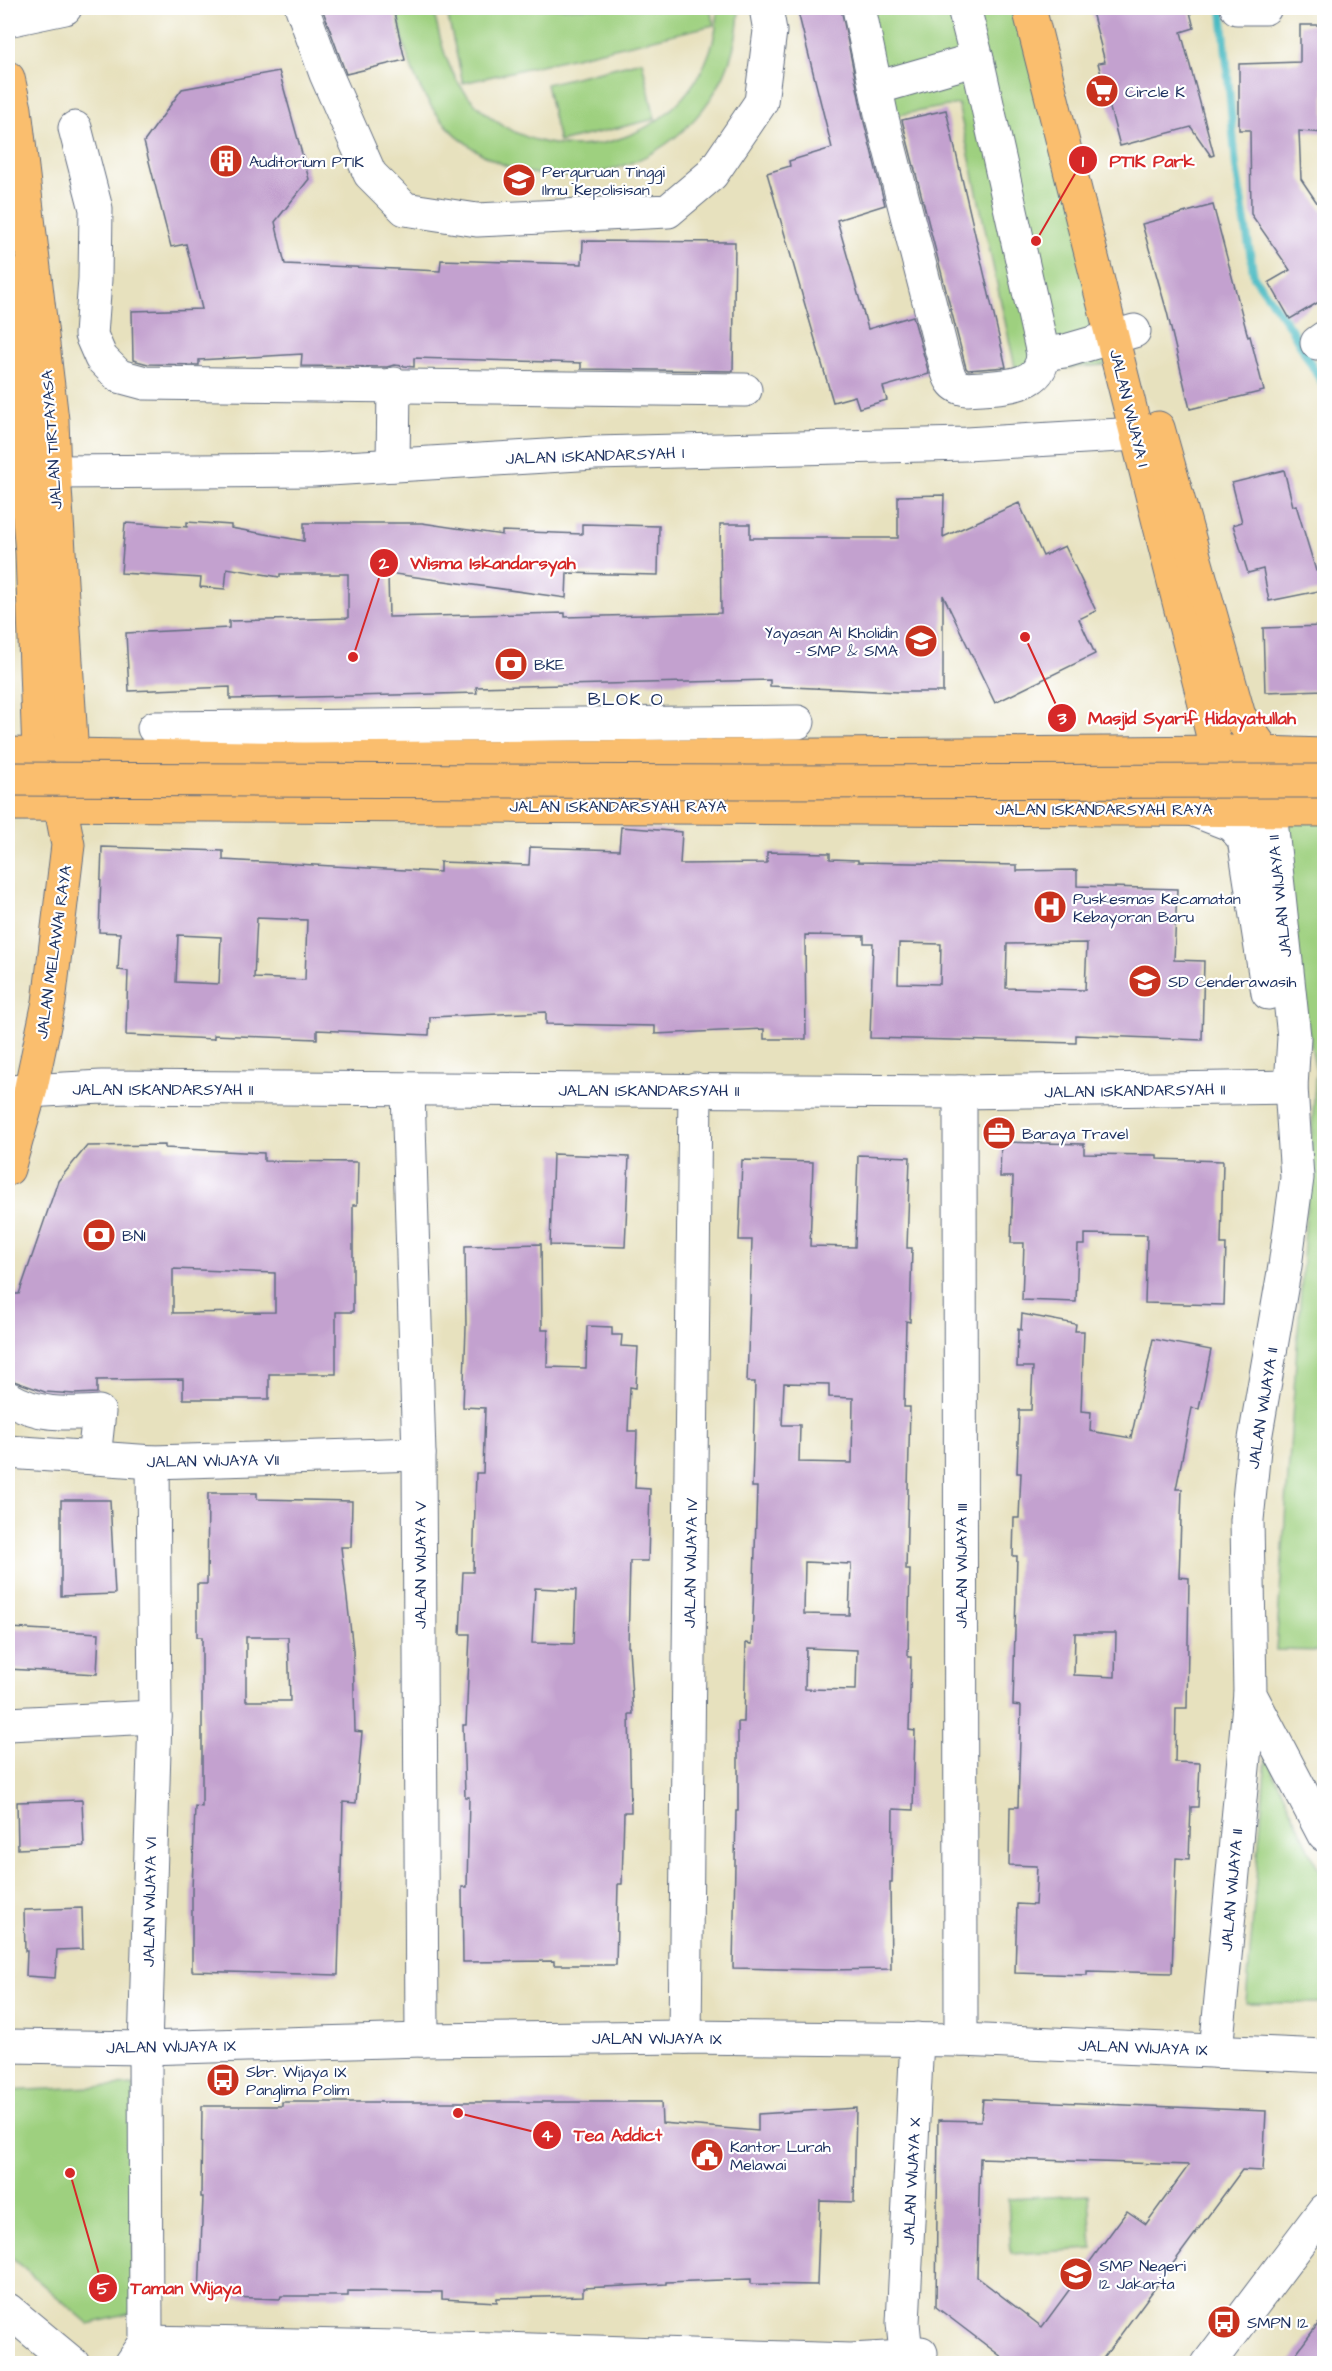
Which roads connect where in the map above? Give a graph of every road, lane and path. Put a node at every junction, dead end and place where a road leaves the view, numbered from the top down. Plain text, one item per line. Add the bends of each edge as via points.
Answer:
1 (302, 8) edge
2 (766, 8) edge
3 (858, 8) edge
4 (964, 8) edge
5 (1029, 8) edge
6 (1050, 8) edge
7 (53, 9) edge
8 (8, 20) edge
9 (977, 59) junction
10 (8, 78) edge
11 (876, 88) junction
12 (75, 128) dead end
13 (8, 274) edge
14 (1123, 334) junction
15 (1042, 354) junction
16 (394, 384) junction
17 (745, 390) dead end
18 (1137, 434) junction
19 (393, 465) junction
20 (29, 477) edge
21 (50, 638) junction
22 (798, 722) dead end
23 (483, 725) junction
24 (154, 728) dead end
25 (1218, 752) junction
26 (23, 754) edge
27 (1266, 754) junction
28 (1324, 755) edge
29 (72, 756) junction
30 (482, 758) junction
31 (1324, 781) edge
32 (11, 796) edge
33 (70, 804) junction
34 (1191, 809) junction
35 (1229, 810) junction
36 (1324, 810) edge
37 (1270, 811) junction
38 (68, 845) junction
39 (1287, 1087) junction
40 (695, 1089) junction
41 (408, 1090) junction
42 (19, 1092) edge
43 (960, 1092) junction
44 (8, 1168) edge
45 (8, 1398) edge
46 (8, 1452) edge
47 (420, 1454) junction
48 (94, 1458) junction
49 (153, 1462) junction
50 (1250, 1694) junction
51 (155, 1717) junction
52 (8, 1724) edge
53 (1324, 1835) edge
54 (685, 2037) junction
55 (917, 2039) junction
56 (422, 2040) junction
57 (961, 2040) junction
58 (8, 2046) edge
59 (145, 2048) junction
60 (1216, 2050) junction
61 (1318, 2058) edge
62 (1324, 2210) edge
63 (8, 2310) edge
64 (138, 2353) edge
65 (493, 2356) edge
66 (916, 2359) edge
67 (849, 2362) edge
68 (73, 2364) edge
69 (1208, 2364) edge

1 - 2 street via 370,174 405,209 477,220 668,211 712,174 761,102 770,31
3 - 11 street
4 - 9 street
5 - 14 main road, JALAN WIJAYA I
6 - 14 main road, JALAN WIJAYA I
7 - 8 street
9 - 11 street
9 - 15 street
10 - 20 main road, JALAN TIRTAYASA via 52,420
11 - 15 street via 952,383 968,389 1029,382 1042,365
12 - 16 street via 96,208 91,335 101,358 119,376 146,383
13 - 20 main road, JALAN TIRTAYASA
14 - 15 street
14 - 18 main road, JALAN WIJAYA I
14 - 27 main road, JALAN WIJAYA I via 1156,419 1239,717
16 - 17 street
16 - 19 street
18 - 19 street, JALAN ISKANDARSYAH I via 966,444 595,453
18 - 25 main road, JALAN WIJAYA I
19 - 20 street, JALAN ISKANDARSYAH I
20 - 21 main road, JALAN TIRTAYASA via 33,553
21 - 26 main road, JALAN TIRTAYASA
21 - 29 main road, JALAN TIRTAYASA
22 - 23 street
23 - 24 street
23 - 30 street
25 - 27 main road
25 - 30 main road
25 - 35 main road, JALAN WIJAYA I
26 - 29 main road
26 - 33 main road, JALAN TIRTAYASA
27 - 28 main road
29 - 30 main road
29 - 33 main road, JALAN TIRTAYASA
31 - 32 main road, bridge via 746,782
32 - 33 main road, JALAN ISKANDARSYAH RAYA
32 - 38 main road
33 - 34 main road, JALAN ISKANDARSYAH RAYA
33 - 38 main road, JALAN MELAWAI RAYA
34 - 35 main road, JALAN ISKANDARSYAH RAYA
34 - 39 street, JALAN WIJAYA II via 1232,825 1244,839
35 - 37 main road, JALAN ISKANDARSYAH RAYA
36 - 37 main road, JALAN ISKANDARSYAH RAYA
37 - 39 street, JALAN WIJAYA II via 1294,1037
38 - 42 main road, JALAN MELAWAI RAYA via 49,1002
39 - 43 street, JALAN ISKANDARSYAH II
39 - 50 street, JALAN WIJAYA II via 1297,1178 1255,1439 1247,1520
40 - 41 street, JALAN ISKANDARSYAH II
40 - 43 street, JALAN ISKANDARSYAH II
40 - 54 street, JALAN WIJAYA IV
41 - 42 street, JALAN ISKANDARSYAH II via 102,1087
41 - 47 street, JALAN WIJAYA V
42 - 44 main road, JALAN MELAWAI RAYA
43 - 57 street, JALAN WIJAYA III
45 - 48 street via 25,1409 48,1413 99,1413
46 - 48 street, JALAN WIJAYA VII
47 - 49 street, JALAN WIJAYA VII
47 - 56 street, JALAN WIJAYA V
48 - 49 street, JALAN WIJAYA VII
49 - 51 street, JALAN WIJAYA VI
50 - 53 street, JALAN WIJAYA II
50 - 60 street, JALAN WIJAYA II
51 - 52 street
51 - 59 street, JALAN WIJAYA VI
54 - 55 street, JALAN WIJAYA IX
54 - 56 street, JALAN WIJAYA IX
55 - 57 street, JALAN WIJAYA IX
55 - 66 street, JALAN WIJAYA X via 903,2323
56 - 59 street, JALAN WIJAYA IX
57 - 60 street, JALAN WIJAYA IX
58 - 59 street, JALAN WIJAYA IX
59 - 64 street, JALAN WIJAYA VI
60 - 61 street, JALAN WIJAYA IX
62 - 69 street
63 - 68 street
64 - 65 street, JALAN WIJAYA X
65 - 67 street, JALAN WIJAYA X
66 - 67 street, JALAN WIJAYA X

